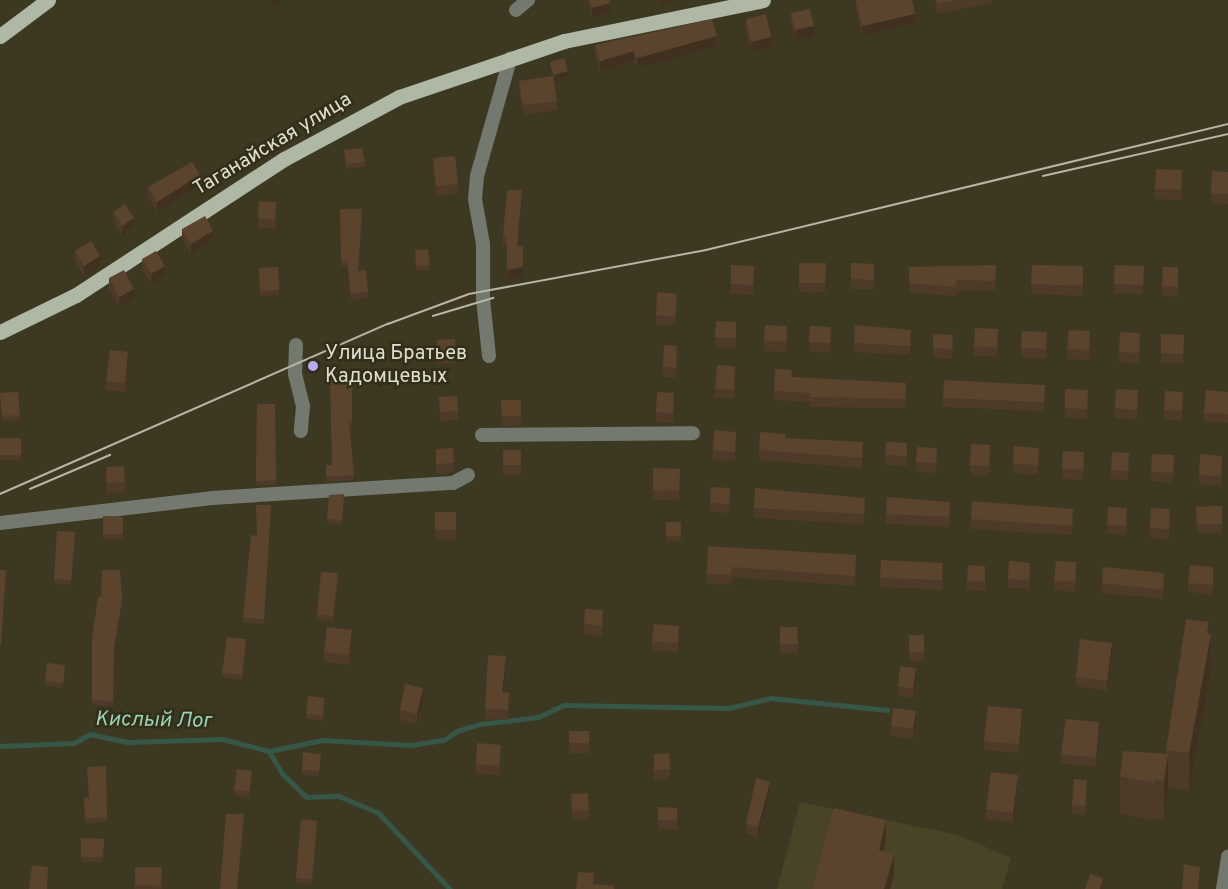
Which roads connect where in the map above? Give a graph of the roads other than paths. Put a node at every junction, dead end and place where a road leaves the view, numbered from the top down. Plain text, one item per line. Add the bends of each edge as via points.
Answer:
1 (48, 0) edge
2 (528, 0) edge
3 (763, 0) edge
4 (516, 10) dead end
5 (0, 36) edge
6 (510, 59) junction
7 (0, 332) edge
8 (296, 345) dead end
9 (489, 356) dead end
10 (301, 431) dead end
11 (693, 433) dead end
12 (482, 435) dead end
13 (468, 475) dead end
14 (0, 523) edge
15 (1228, 856) edge
16 (1223, 889) edge

1 - 5 main road
2 - 4 street
3 - 6 main road, Таганайская улица via 564,41
6 - 7 main road, Таганайская улица via 399,97 330,130 76,295
6 - 9 street via 477,176 475,199 483,244
8 - 10 street via 295,374 303,406
11 - 12 street
13 - 14 street via 453,483 212,498
15 - 16 street

